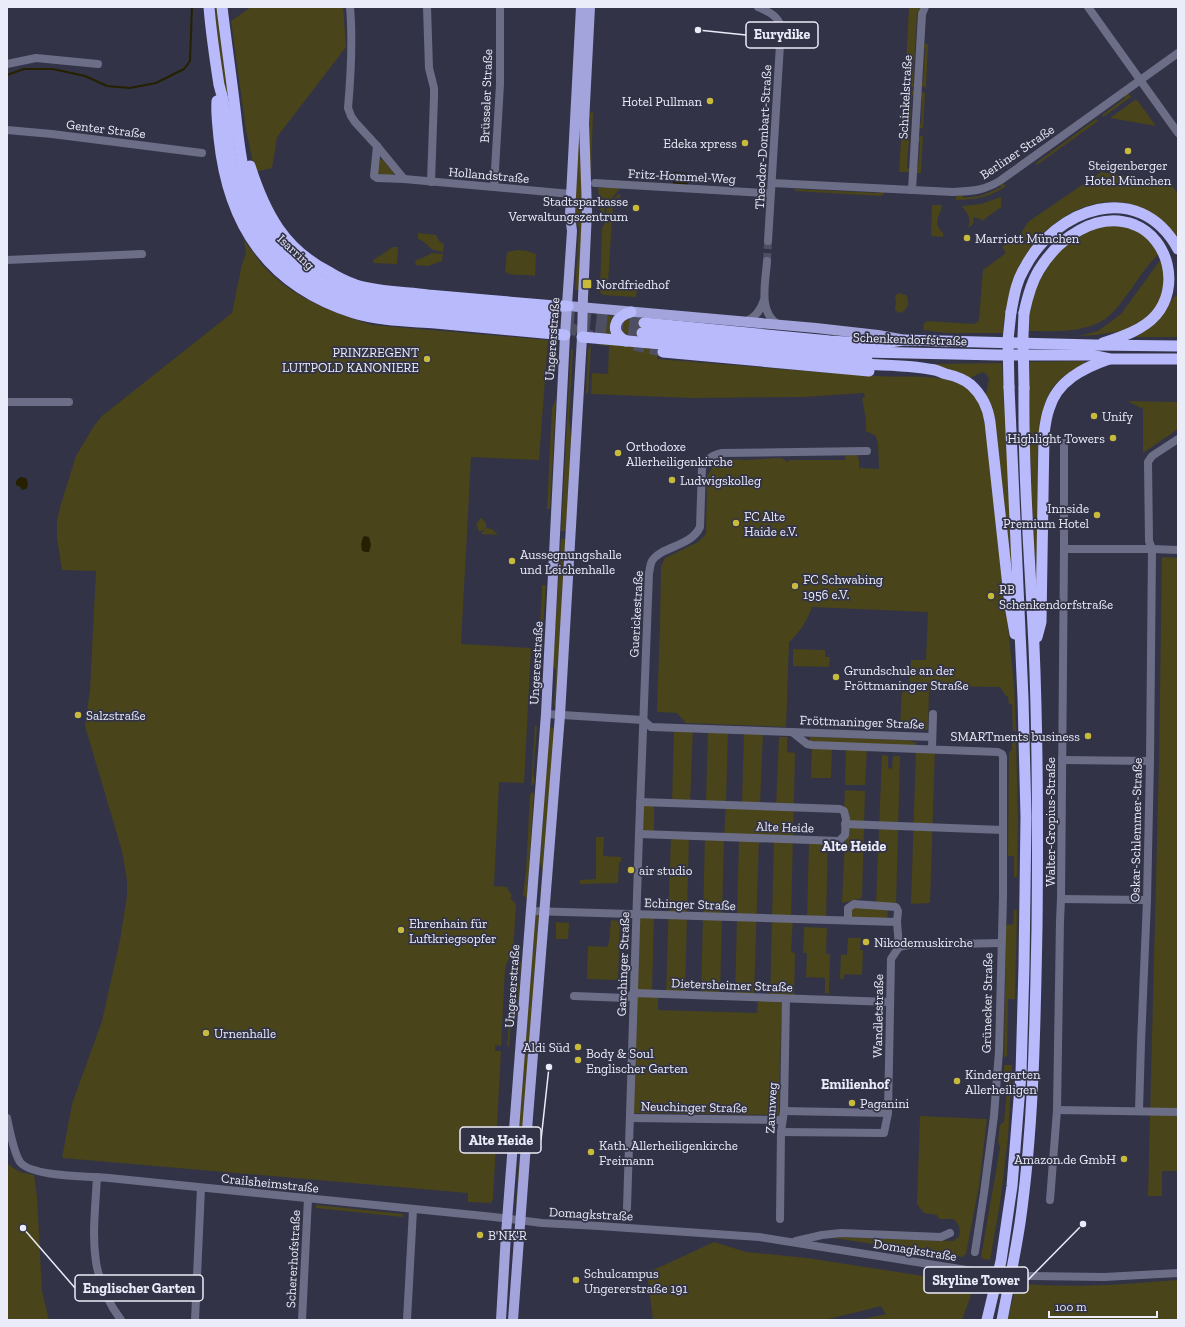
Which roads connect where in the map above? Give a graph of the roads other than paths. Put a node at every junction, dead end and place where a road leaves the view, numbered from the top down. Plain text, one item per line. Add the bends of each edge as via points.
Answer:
1 (209, 7) edge
2 (222, 7) edge
3 (350, 7) edge
4 (427, 7) edge
5 (500, 7) edge
6 (581, 7) edge
7 (590, 7) edge
8 (758, 7) edge
9 (925, 7) edge
10 (1088, 7) edge
11 (1178, 54) edge
12 (7, 64) edge
13 (98, 64) dead end
14 (1140, 81) junction
15 (220, 86) junction
16 (7, 130) edge
17 (1178, 133) edge
18 (239, 144) junction
19 (377, 146) junction
20 (202, 153) dead end
21 (404, 180) junction
22 (431, 182) junction
23 (595, 183) dead end
24 (772, 183) junction
25 (494, 186) junction
26 (912, 190) junction
27 (766, 193) dead end
28 (571, 194) junction
29 (768, 241) tunnel mouth
30 (1178, 249) edge
31 (142, 254) dead end
32 (7, 260) edge
33 (767, 261) tunnel mouth
34 (765, 299) junction
35 (568, 306) junction
36 (583, 307) junction
37 (631, 312) junction
38 (745, 322) junction
39 (779, 325) junction
40 (565, 336) junction
41 (582, 337) junction
42 (903, 340) junction
43 (626, 341) junction
44 (1178, 341) edge
45 (1094, 345) junction
46 (1159, 346) junction
47 (1178, 346) edge
48 (662, 351) tunnel mouth
49 (998, 355) junction
50 (1110, 359) junction
51 (1178, 359) edge
52 (842, 360) junction
53 (944, 374) junction
54 (7, 402) edge
55 (69, 402) dead end
56 (1178, 439) edge
57 (1064, 443) dead end
58 (867, 451) dead end
59 (1064, 549) junction
60 (1152, 549) junction
61 (1178, 550) edge
62 (1022, 646) junction
63 (1034, 647) junction
64 (546, 714) junction
65 (560, 714) junction
66 (933, 714) dead end
67 (643, 720) junction
68 (792, 732) junction
69 (932, 737) junction
70 (932, 749) junction
71 (1002, 754) joint
72 (1062, 760) junction
73 (1150, 761) junction
74 (640, 802) junction
75 (846, 824) junction
76 (1003, 830) junction
77 (639, 834) junction
78 (1061, 899) junction
79 (1147, 900) junction
80 (531, 911) junction
81 (544, 912) junction
82 (637, 914) junction
83 (848, 920) junction
84 (898, 922) junction
85 (1001, 943) junction
86 (899, 947) junction
87 (634, 993) junction
88 (574, 996) dead end
89 (786, 998) junction
90 (890, 1002) junction
91 (1057, 1110) junction
92 (784, 1111) junction
93 (1139, 1111) junction
94 (1178, 1112) edge
95 (888, 1113) junction
96 (7, 1118) edge
97 (630, 1118) junction
98 (782, 1120) junction
99 (781, 1132) junction
100 (97, 1177) junction
101 (202, 1188) junction
102 (308, 1198) junction
103 (1050, 1200) dead end
104 (627, 1208) dead end
105 (413, 1210) junction
106 (507, 1219) junction
107 (780, 1219) dead end
108 (520, 1220) junction
109 (950, 1233) dead end
110 (793, 1242) junction
111 (975, 1252) dead end
112 (1178, 1273) edge
113 (121, 1320) edge
114 (195, 1320) edge
115 (302, 1320) edge
116 (407, 1320) edge
117 (501, 1320) edge
118 (513, 1320) edge
119 (987, 1320) edge
120 (1002, 1320) edge

1 - 15 highway, Isarring
2 - 18 highway, Isarring
3 - 19 street via 352,57 348,108 351,116
4 - 22 street via 429,68 434,88
5 - 25 street, Brüsseler Straße via 500,84
6 - 28 main road, Ungererstraße
7 - 36 main road, Ungererstraße via 584,123 587,211
8 - 24 street, Theodor-Dombart-Straße via 773,14 781,28
9 - 26 street, Schinkelstraße via 922,14
10 - 14 street
11 - 14 street, Berliner Straße
12 - 13 street via 36,58
14 - 17 street
14 - 26 street, Berliner Straße via 987,188 958,192
15 - 18 highway, Isarring via 233,166 244,205 261,237 294,272 333,296 375,307 400,311 547,320 379,298 348,291 322,280 281,248 263,222 252,200
15 - 40 highway via 217,109 230,193 254,243 266,259 296,285 316,298 356,313 394,320
16 - 20 street, Genter Straße
18 - 35 highway via 275,224 298,251 323,269 356,285 376,289
19 - 21 street
19 - 21 street, Hollandstraße via 374,176
21 - 22 street, Hollandstraße
22 - 25 street, Hollandstraße
23 - 27 street, Fritz-Hommel-Weg
24 - 26 street, Berliner Straße
24 - 29 street, Theodor-Dombart-Straße
25 - 28 street, Hollandstraße
28 - 35 main road, Ungererstraße
30 - 62 highway, bridge via 1162,227 1139,212 1126,209 1097,209 1083,213 1050,234 1038,246 1018,282 1008,334
31 - 32 street
33 - 34 street
34 - 38 street via 756,315
34 - 39 street via 770,316
35 - 36 main road
35 - 40 main road, Ungererstraße
36 - 37 main road
36 - 41 main road, Ungererstraße
37 - 38 main road
37 - 43 highway via 620,317 616,324 616,333
38 - 39 main road
39 - 42 main road
40 - 41 main road
40 - 64 main road, Ungererstraße
41 - 43 highway
41 - 65 main road, Ungererstraße
42 - 45 highway, Schenkendorfstraße
42 - 49 highway, Schenkendorfstraße via 878,344 643,328 788,347 863,352
43 - 52 highway
44 - 46 highway
45 - 46 highway, Schenkendorfstraße
45 - 63 highway, bridge via 1144,325 1156,315 1166,297 1168,273 1165,256 1157,242 1139,227 1107,221 1082,228 1066,238 1038,271 1024,313 1024,446
46 - 47 highway, Schenkendorfstraße
48 - 53 highway via 835,368
49 - 50 highway, Schenkendorfstraße via 1092,355
49 - 52 highway via 978,361
50 - 51 highway, Schenkendorfstraße
50 - 63 highway via 1073,375 1058,392 1049,409 1044,434 1041,622
52 - 53 highway via 854,364 915,367 936,370
53 - 62 highway via 970,384 981,396 989,416 1010,605 1015,635
54 - 55 street
56 - 60 street, Oskar-Schlemmer-Straße via 1152,456 1148,462 1149,541
57 - 59 street, Walter-Gropius-Straße
58 - 67 street, Guerickestraße via 722,453 707,459 702,467 700,527 697,533 659,554 650,567
59 - 60 street
59 - 72 street, Walter-Gropius-Straße
60 - 61 street
60 - 73 street, Oskar-Schlemmer-Straße
62 - 119 highway via 1026,817 1021,1074 1008,1220
63 - 120 highway via 1038,826 1035,1035 1030,1130 1020,1222
64 - 65 street, Fröttmaninger Straße
64 - 80 main road, Ungererstraße
65 - 67 street, Fröttmaninger Straße
65 - 81 main road, Ungererstraße
66 - 69 street, Fröttmaninger Straße
67 - 68 street, Fröttmaninger Straße via 651,728
67 - 74 street, Garchinger Straße
68 - 69 street, Fröttmaninger Straße
68 - 70 street, Fröttmaninger Straße via 812,745
69 - 70 street, Fröttmaninger Straße
70 - 71 street, Fröttmaninger Straße
71 - 76 street, Grünecker Straße
72 - 73 street
72 - 78 street, Walter-Gropius-Straße
73 - 79 street, Oskar-Schlemmer-Straße
74 - 75 street, Alte Heide via 840,809 844,811
74 - 77 street, Garchinger Straße
75 - 76 street
75 - 77 street, Alte Heide via 845,836 839,841
76 - 85 street, Grünecker Straße
77 - 82 street, Garchinger Straße
78 - 79 street
78 - 91 street, Walter-Gropius-Straße
79 - 93 street, Oskar-Schlemmer-Straße
80 - 81 street, Echinger Straße
80 - 106 main road, Ungererstraße
81 - 82 street, Echinger Straße
81 - 108 main road, Ungererstraße
82 - 83 street, Echinger Straße
82 - 87 street, Garchinger Straße
83 - 84 street, Echinger Straße
83 - 84 street via 848,908 854,904 896,907
84 - 86 street, Wandletstraße
85 - 86 street
85 - 111 street, Grünecker Straße via 994,1116
86 - 90 street, Wandletstraße via 891,959
87 - 88 street, Dietersheimer Straße via 626,998
87 - 89 street, Dietersheimer Straße
87 - 97 street, Garchinger Straße
89 - 90 street, Dietersheimer Straße
89 - 92 street, Zaunweg
90 - 95 street, Wandletstraße
91 - 93 street
91 - 103 street, Walter-Gropius-Straße
92 - 95 street
92 - 98 street, Zaunweg
93 - 94 street
95 - 99 street, Wandletstraße via 884,1133
96 - 100 street, Crailsheimstraße via 20,1162 31,1170
97 - 98 street, Neuchinger Straße
97 - 104 street, Garchinger Straße
98 - 99 street, Zaunweg
99 - 107 street, Zaunweg
100 - 101 street, Crailsheimstraße
100 - 113 street via 94,1236 97,1274 112,1308
101 - 102 street, Crailsheimstraße
101 - 114 street
102 - 105 street, Crailsheimstraße
102 - 115 street, Schererhofstraße
105 - 106 street, Crailsheimstraße
105 - 116 street
106 - 108 street, Domagkstraße
106 - 117 main road, Ungererstraße
108 - 110 street, Domagkstraße via 739,1235
108 - 118 main road, Ungererstraße
109 - 110 street, Domagkstraße via 941,1237 841,1233
110 - 112 street, Domagkstraße, bridge via 975,1272 1104,1277

